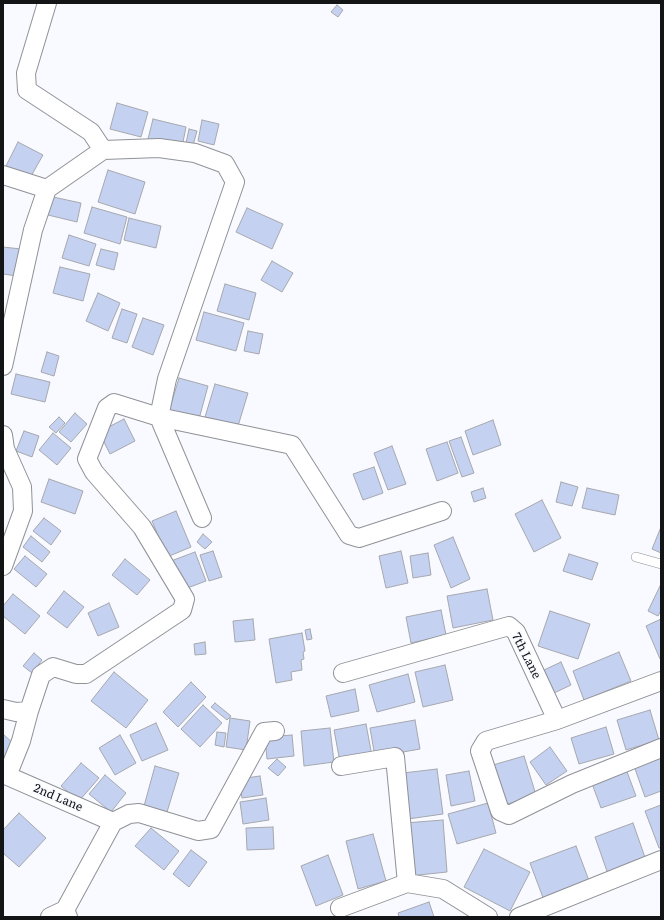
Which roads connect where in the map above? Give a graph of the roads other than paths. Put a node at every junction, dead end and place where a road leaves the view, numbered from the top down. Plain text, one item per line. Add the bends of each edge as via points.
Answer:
1 (47, 3) edge
2 (103, 150) junction
3 (3, 175) edge
4 (47, 189) junction
5 (3, 366) edge
6 (159, 417) junction
7 (3, 435) edge
8 (442, 511) dead end
9 (202, 518) dead end
10 (636, 557) dead end
11 (661, 564) edge
12 (3, 566) edge
13 (343, 673) dead end
14 (661, 681) edge
15 (3, 709) edge
16 (29, 711) junction
17 (557, 720) junction
18 (275, 731) dead end
19 (661, 748) edge
20 (341, 766) dead end
21 (5, 775) edge
22 (113, 822) junction
23 (661, 860) edge
24 (406, 883) junction
25 (340, 908) dead end
26 (61, 915) edge
27 (488, 917) edge
28 (519, 917) edge

1 - 2 street via 26,73 27,90 91,132
2 - 4 street
2 - 6 street via 159,148 195,152 225,164 235,182 167,379
3 - 4 street
4 - 5 street via 33,230
6 - 8 street via 292,445 349,535 359,538
6 - 9 street
6 - 16 street via 114,403 107,408 88,459 94,472 142,527 185,598 182,610 86,674 76,674 53,667 41,675
7 - 12 street via 5,449 22,487 24,511
10 - 11 lane
13 - 17 street, 7th Lane via 509,626 516,632
14 - 17 street
15 - 16 street
16 - 21 street via 21,741
17 - 19 street via 486,741 480,751 500,811 509,815 572,784
18 - 22 street via 264,732 210,829 198,831 139,813 129,814
20 - 24 street via 395,757
21 - 22 street, 2nd Lane
22 - 26 street
23 - 28 street
24 - 25 street
24 - 27 street via 444,888

